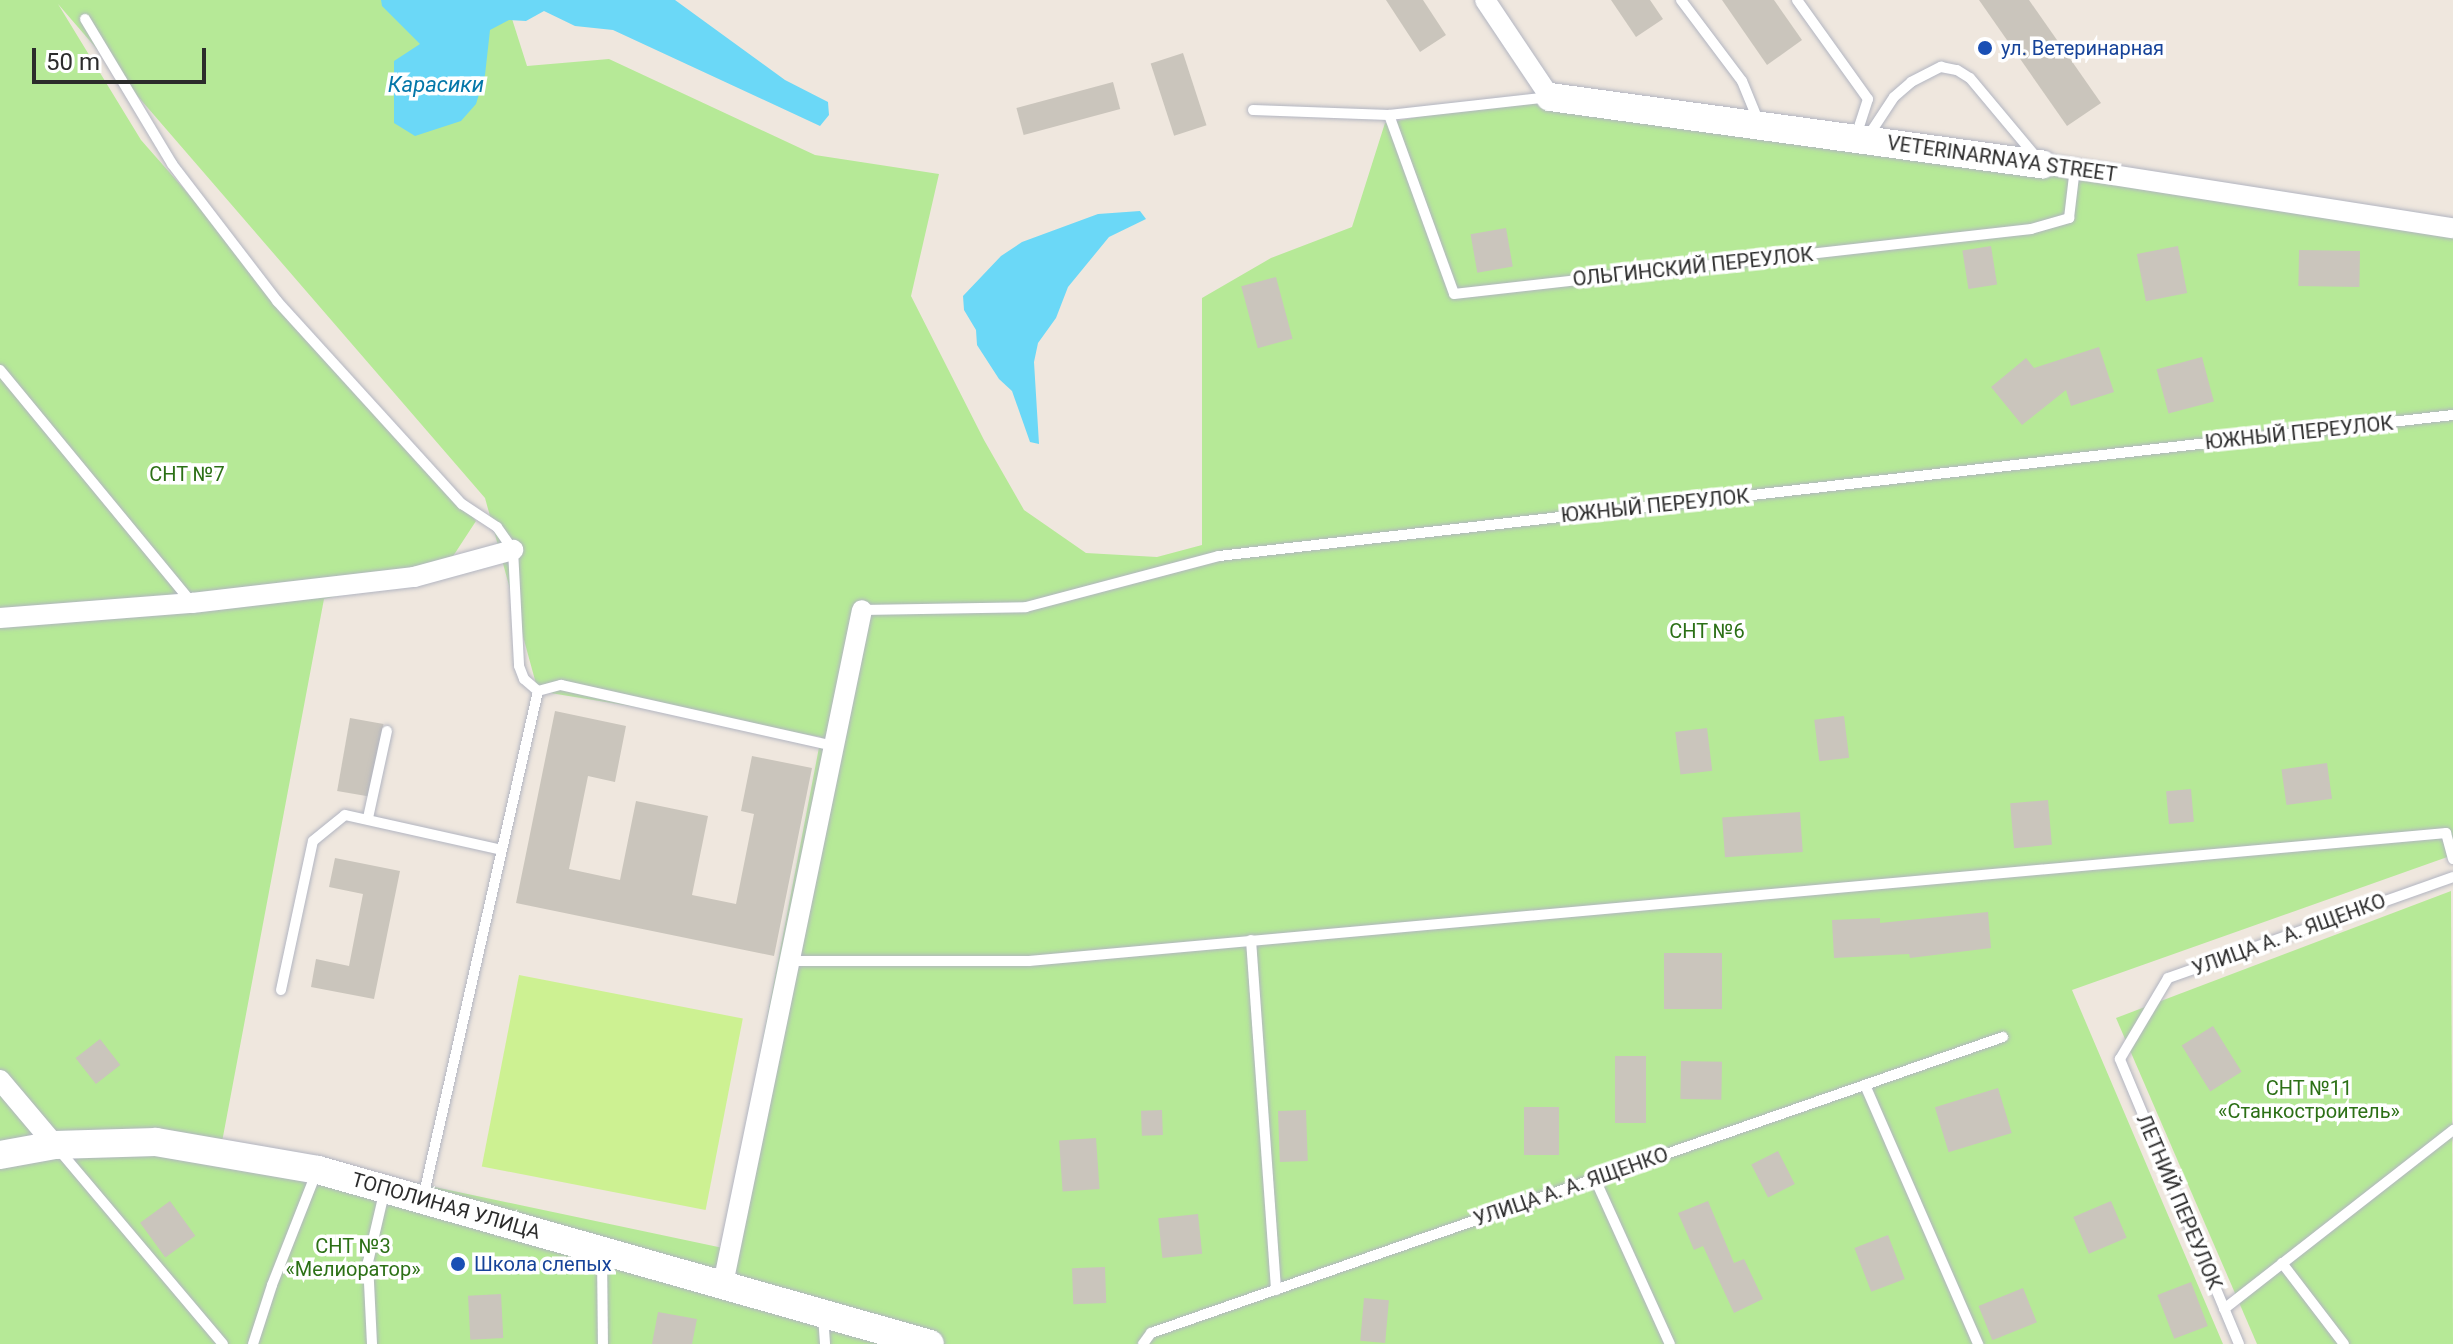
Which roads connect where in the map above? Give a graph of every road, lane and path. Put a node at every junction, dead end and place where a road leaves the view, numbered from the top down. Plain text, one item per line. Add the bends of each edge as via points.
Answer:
1 (1485, 0) edge
2 (1681, 0) edge
3 (1797, 0) edge
4 (85, 19) dead end
5 (1550, 97) junction
6 (1253, 110) dead end
7 (1389, 115) junction
8 (1760, 126) junction
9 (1860, 140) junction
10 (2042, 164) junction
11 (2075, 168) junction
12 (2453, 228) edge
13 (0, 370) edge
14 (2453, 415) edge
15 (513, 550) junction
16 (192, 603) junction
17 (862, 610) joint
18 (0, 618) edge
19 (538, 691) junction
20 (387, 731) dead end
21 (833, 746) junction
22 (368, 818) junction
23 (501, 850) junction
24 (2453, 859) edge
25 (2453, 877) edge
26 (1251, 940) junction
27 (788, 961) junction
28 (281, 990) dead end
29 (2003, 1037) dead end
30 (2120, 1059) joint
31 (0, 1080) edge
32 (1865, 1085) junction
33 (2453, 1130) edge
34 (55, 1145) junction
35 (0, 1155) edge
36 (318, 1170) junction
37 (1595, 1179) junction
38 (385, 1187) junction
39 (423, 1198) junction
40 (602, 1252) junction
41 (2282, 1263) junction
42 (723, 1284) junction
43 (1276, 1290) junction
44 (2224, 1309) junction
45 (823, 1313) junction
46 (223, 1344) edge
47 (253, 1344) edge
48 (372, 1344) edge
49 (603, 1344) edge
50 (825, 1344) edge
51 (930, 1344) edge
52 (1143, 1344) edge
53 (1670, 1344) edge
54 (1978, 1344) edge
55 (2239, 1344) edge
56 (2344, 1344) edge

1 - 5 street
2 - 8 lane via 1742,81
3 - 9 lane via 1868,99
4 - 15 lane via 172,164 277,301 462,504 497,527
5 - 7 lane
5 - 8 street, VETERINARNAYA STREET
6 - 7 lane
7 - 11 lane, ОЛЬГИНСКИЙ ПЕРЕУЛОК via 1454,294 2031,229 2069,218
8 - 9 street, VETERINARNAYA STREET
9 - 10 street, VETERINARNAYA STREET
9 - 10 lane via 1894,97 1941,67 1970,78
10 - 11 street, VETERINARNAYA STREET
11 - 12 street, VETERINARNAYA STREET
13 - 16 lane
14 - 17 lane, ЮЖНЫЙ ПЕРЕУЛОК via 1219,556 1026,607
15 - 16 street via 414,577
15 - 19 lane via 519,666
16 - 18 street
17 - 21 street
19 - 21 lane via 561,685
19 - 23 lane
20 - 22 lane
21 - 27 street
22 - 23 lane
22 - 28 lane via 345,815 313,841
23 - 39 lane
24 - 26 lane via 2446,833
25 - 30 lane, УЛИЦА А. А. ЯЩЕНКО via 2168,978
26 - 27 lane via 1029,961
26 - 43 lane
27 - 42 street
29 - 32 lane, УЛИЦА А. А. ЯЩЕНКО
30 - 44 lane, ЛЕТНИЙ ПЕРЕУЛОК
31 - 34 street
32 - 37 lane, УЛИЦА А. А. ЯЩЕНКО
32 - 54 lane
33 - 41 lane
34 - 35 street, ТОПОЛИНАЯ УЛИЦА
34 - 36 street, ТОПОЛИНАЯ УЛИЦА via 156,1142
34 - 46 lane
36 - 38 street, ТОПОЛИНАЯ УЛИЦА
36 - 47 lane
37 - 43 lane, УЛИЦА А. А. ЯЩЕНКО
37 - 53 lane
38 - 39 street, ТОПОЛИНАЯ УЛИЦА
38 - 48 lane via 368,1262
39 - 40 street, ТОПОЛИНАЯ УЛИЦА
40 - 42 street, ТОПОЛИНАЯ УЛИЦА
40 - 49 lane
41 - 44 lane
41 - 56 lane
42 - 45 street, ТОПОЛИНАЯ УЛИЦА
43 - 52 lane, УЛИЦА А. А. ЯЩЕНКО via 1151,1333
44 - 55 lane, ЛЕТНИЙ ПЕРЕУЛОК
45 - 50 lane
45 - 51 street, ТОПОЛИНАЯ УЛИЦА

